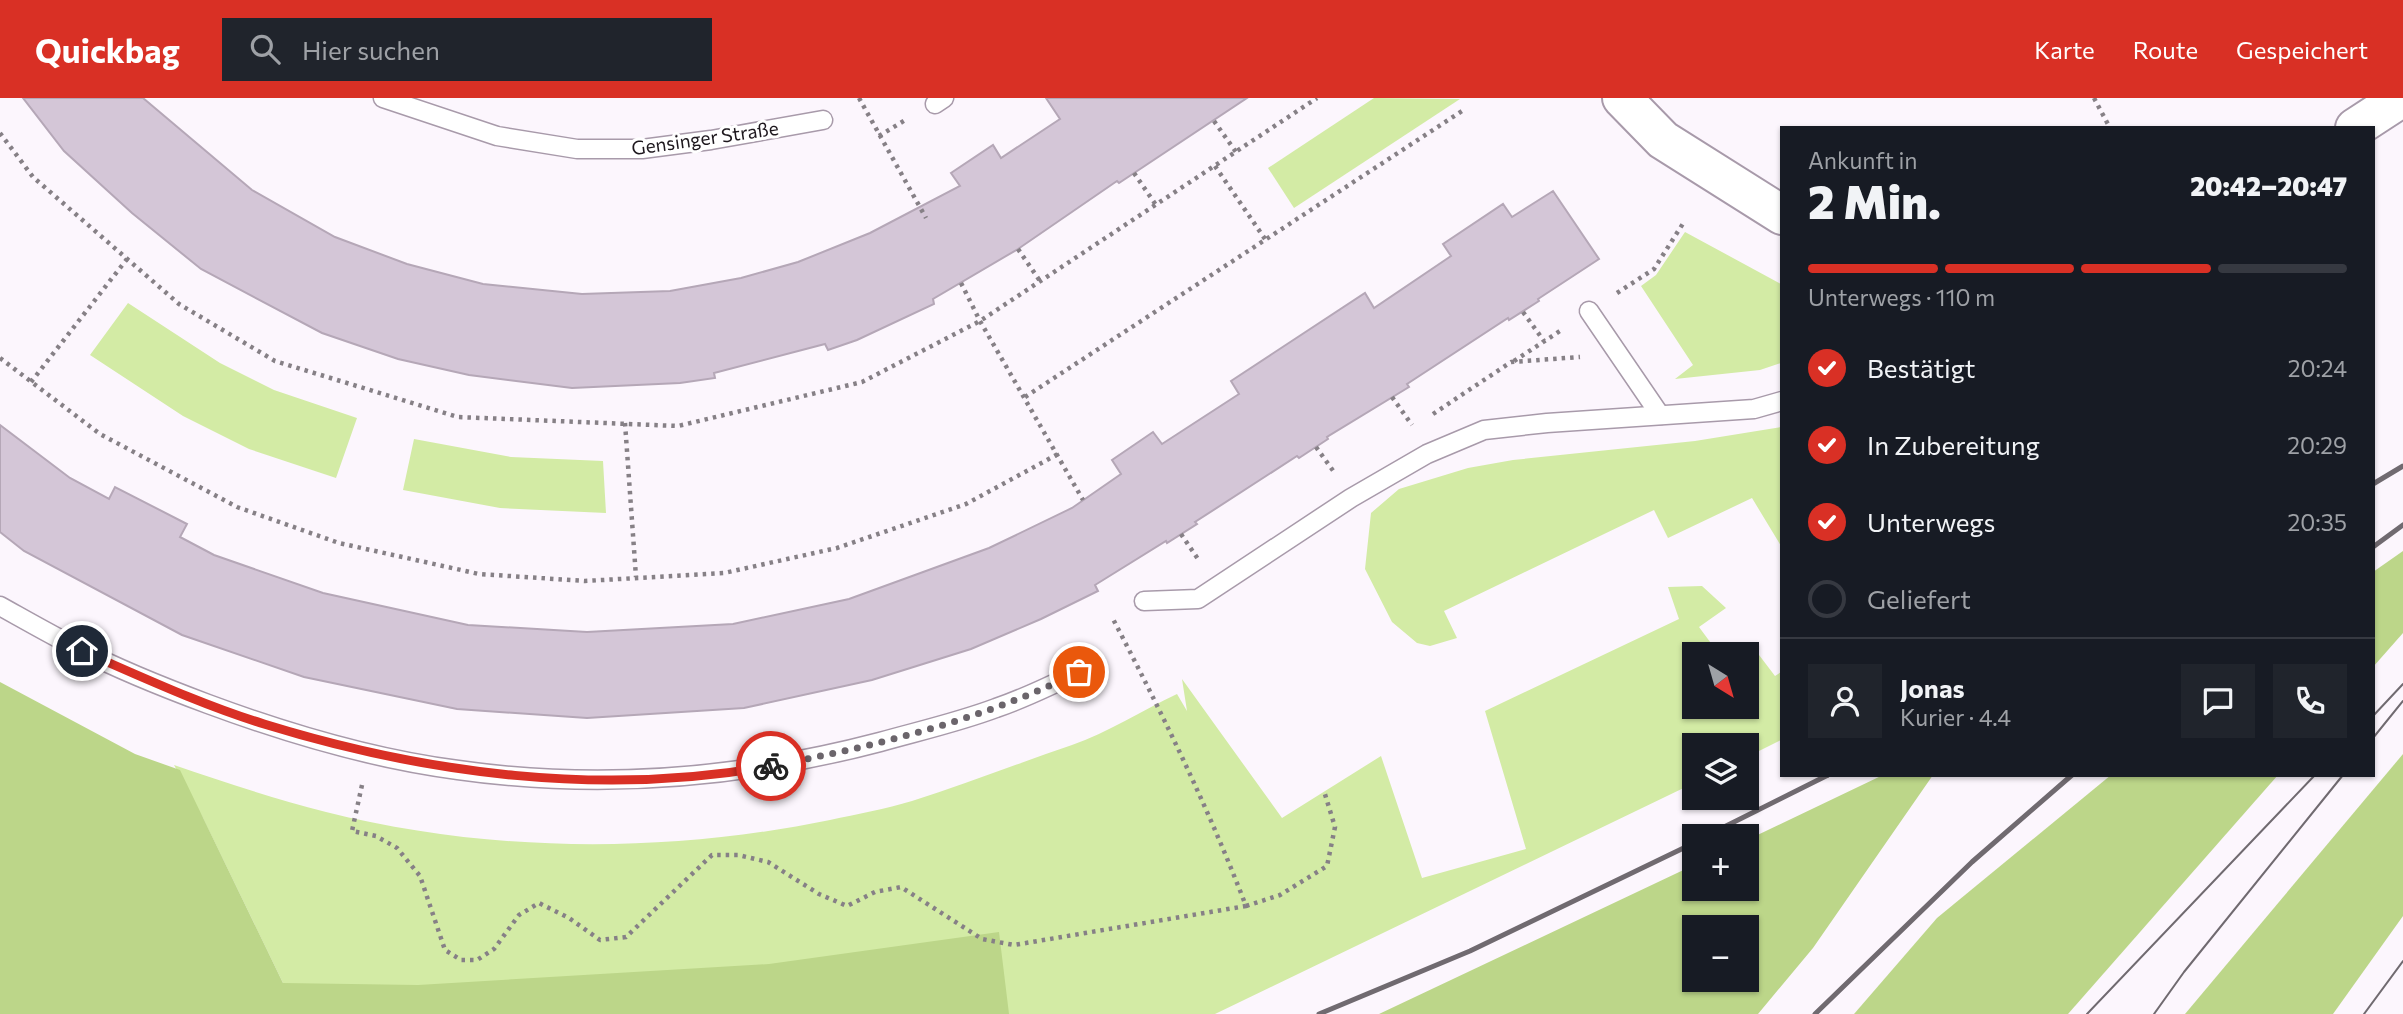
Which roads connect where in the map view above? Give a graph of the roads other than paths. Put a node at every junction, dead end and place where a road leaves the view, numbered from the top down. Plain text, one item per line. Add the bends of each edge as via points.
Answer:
1 (383, 98) edge
2 (1622, 98) edge
3 (2401, 98) edge
4 (822, 120) dead end
5 (2358, 126) edge
6 (1780, 214) edge
7 (1589, 311) dead end
8 (1780, 402) edge
9 (1660, 415) junction
10 (1144, 601) road end
11 (0, 606) edge
12 (1096, 663) road end

1 - 4 lane, Gensinger Straße via 496,136 577,149 642,149 711,141
2 - 6 street via 1663,140
3 - 5 street
7 - 9 lane
8 - 9 lane via 1754,409
9 - 10 lane via 1484,430 1427,454 1351,498 1198,599
11 - 12 lane via 82,651 262,724 458,771 554,778 655,779 834,754 964,719 1044,689

